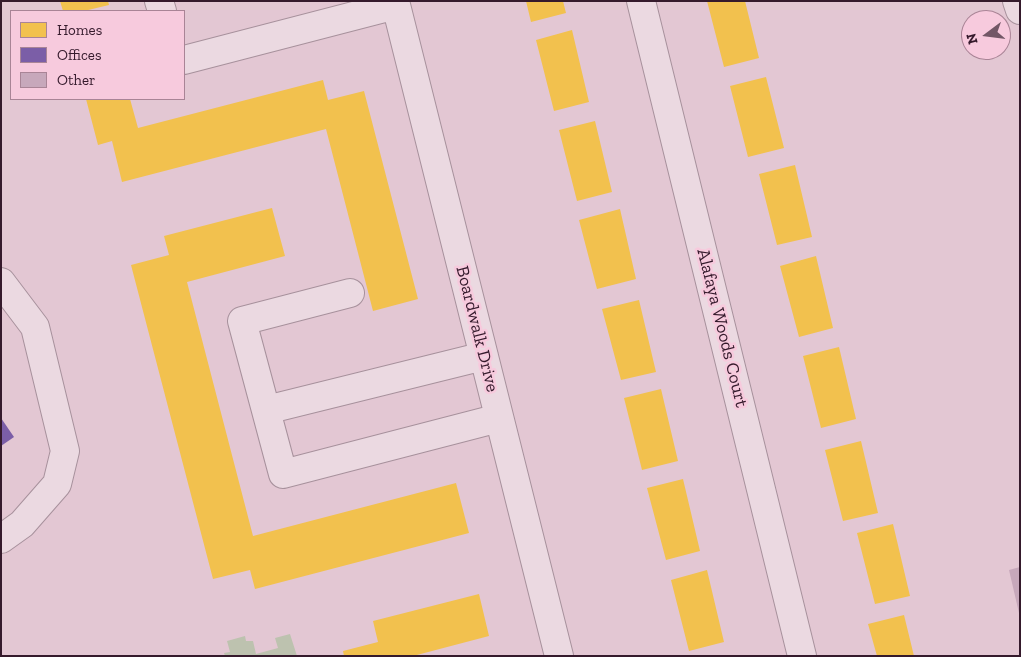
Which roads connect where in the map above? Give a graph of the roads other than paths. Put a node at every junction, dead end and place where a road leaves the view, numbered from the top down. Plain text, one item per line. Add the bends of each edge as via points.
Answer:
1 (641, 1) edge
2 (1018, 1) edge
3 (395, 3) edge
4 (1020, 10) edge
5 (185, 60) edge
6 (1, 282) edge
7 (350, 293) dead end
8 (484, 356) junction
9 (266, 410) junction
10 (500, 418) junction
11 (1, 539) edge
12 (560, 656) edge
13 (802, 656) edge

1 - 13 street, Alafaya Woods Court
2 - 4 street
3 - 5 street
3 - 8 street, Boardwalk Drive
6 - 11 street via 35,327 65,451 57,484 22,524
7 - 9 street via 242,321
8 - 9 street
8 - 10 street, Boardwalk Drive
9 - 10 street via 284,474
10 - 12 street, Boardwalk Drive

